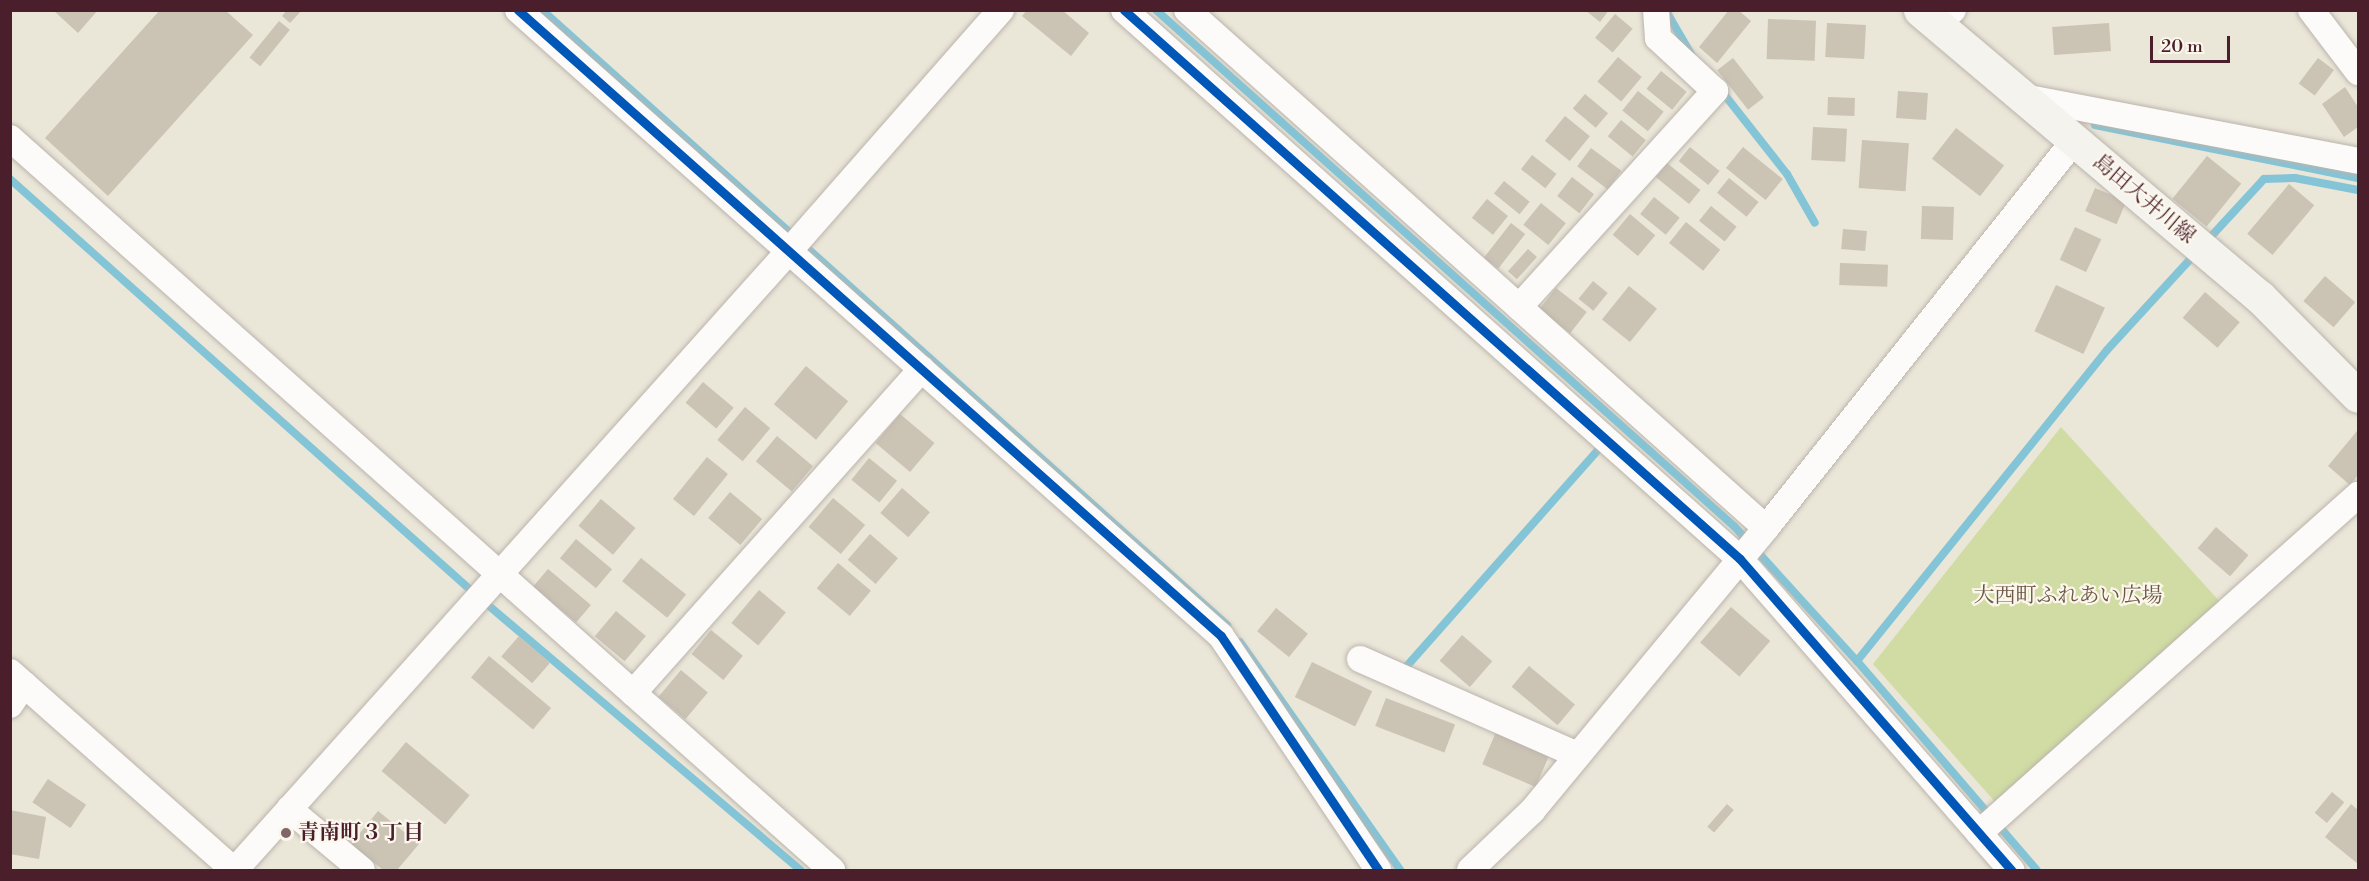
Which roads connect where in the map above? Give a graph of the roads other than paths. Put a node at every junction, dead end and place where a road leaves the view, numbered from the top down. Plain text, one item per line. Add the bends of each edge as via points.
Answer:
1 (518, 10) edge
2 (1000, 10) edge
3 (1124, 10) edge
4 (1188, 10) edge
5 (1656, 10) edge
6 (2311, 10) edge
7 (1936, 15) edge
8 (2358, 72) edge
9 (2022, 97) junction
10 (10, 138) edge
11 (2074, 141) junction
12 (2358, 161) edge
13 (790, 250) junction
14 (1519, 307) junction
15 (922, 369) junction
16 (2358, 396) edge
17 (2358, 495) edge
18 (1766, 528) junction
19 (1740, 559) junction
20 (500, 575) junction
21 (1360, 659) dead end
22 (17, 678) edge
23 (633, 693) junction
24 (10, 705) edge
25 (1578, 755) junction
26 (289, 809) junction
27 (1978, 833) junction
28 (234, 870) edge
29 (362, 870) edge
30 (832, 870) edge
31 (1378, 870) edge
32 (1470, 870) edge
33 (2011, 870) edge

1 - 13 street
2 - 13 street
3 - 19 street
4 - 14 street
5 - 14 street via 1658,38 1715,92
6 - 8 street
7 - 9 main road, 島田大井川線
9 - 11 main road, 島田大井川線
9 - 12 street
10 - 20 street
11 - 16 main road, 島田大井川線 via 2260,297
11 - 18 street
13 - 15 street
13 - 20 street
14 - 18 street
15 - 23 street
15 - 31 street via 1221,636
17 - 27 street
18 - 19 street
19 - 25 street
19 - 27 street
20 - 23 street
20 - 26 street
21 - 25 street
22 - 24 street
22 - 28 street
23 - 30 street
25 - 32 street via 1532,811
26 - 28 street
26 - 29 street
27 - 33 street

